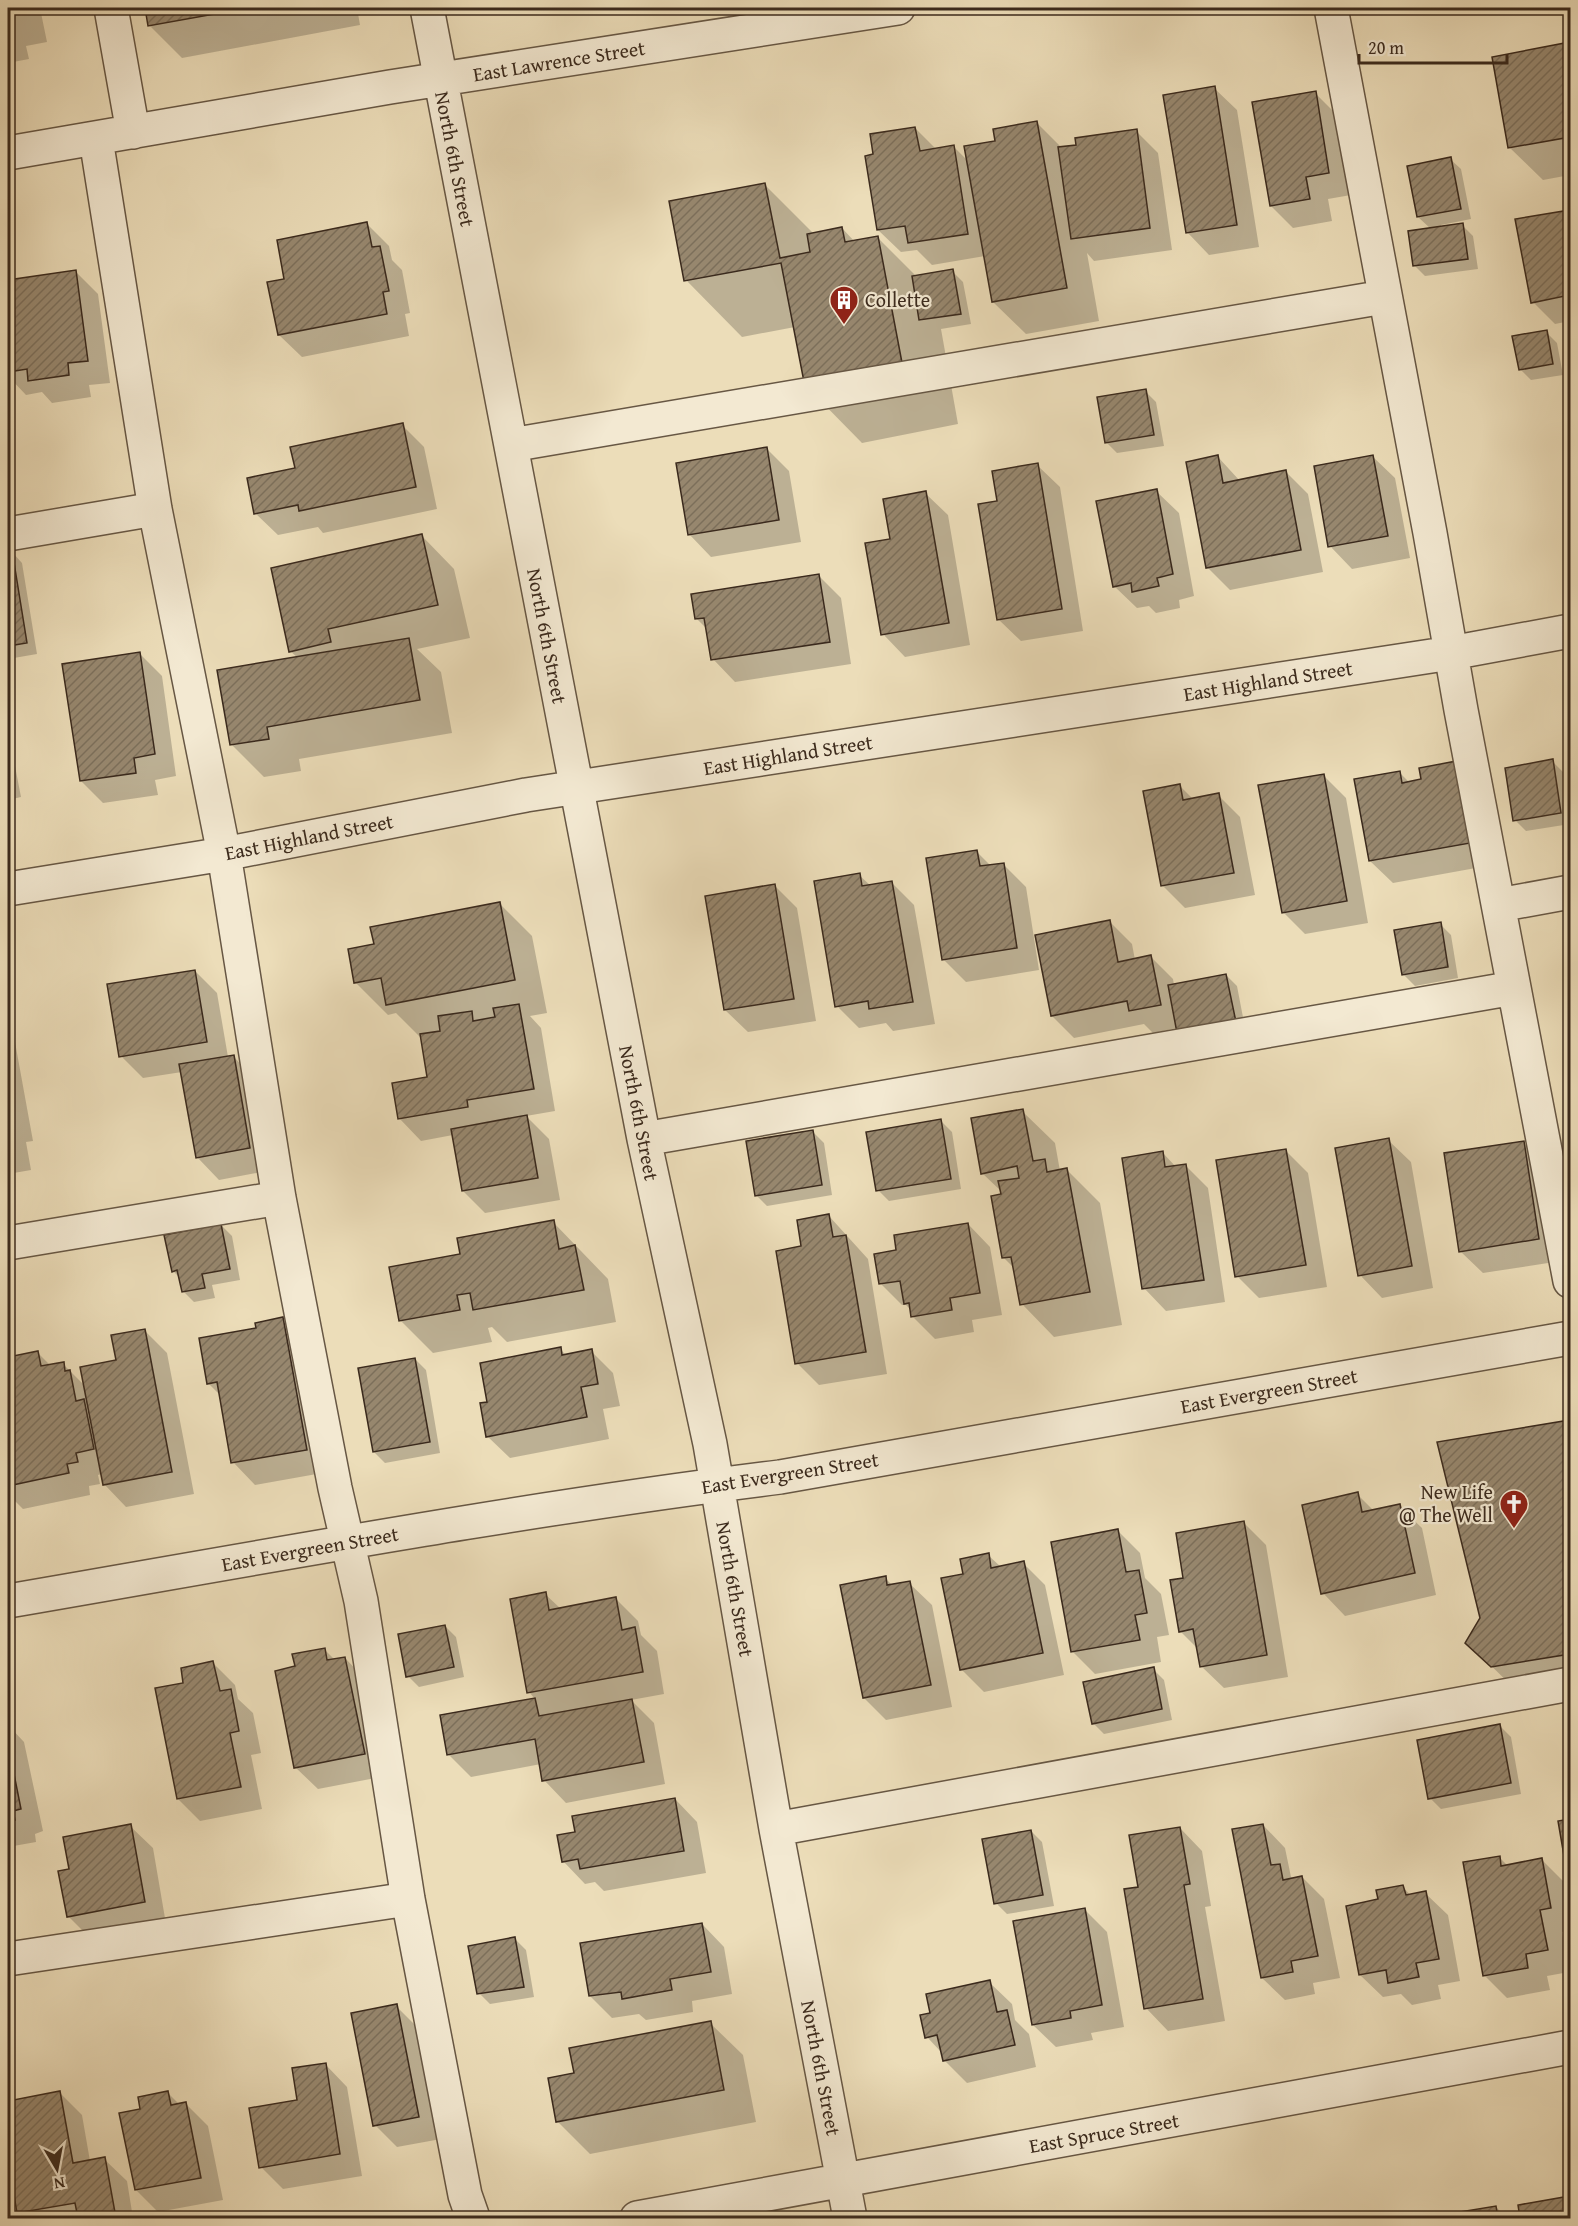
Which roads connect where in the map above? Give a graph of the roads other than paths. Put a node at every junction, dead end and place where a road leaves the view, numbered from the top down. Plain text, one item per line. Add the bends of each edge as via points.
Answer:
1 (111, 8) edge
2 (427, 8) edge
3 (898, 8) edge
4 (1331, 8) edge
5 (440, 80) junction
6 (133, 132) junction
7 (96, 139) junction
8 (8, 153) edge
9 (1384, 297) junction
10 (511, 445) junction
11 (155, 509) junction
12 (8, 534) edge
13 (1570, 631) edge
14 (1451, 652) junction
15 (576, 787) junction
16 (224, 854) junction
17 (8, 889) edge
18 (1570, 892) edge
19 (1498, 905) junction
20 (1514, 988) junction
21 (644, 1139) junction
22 (279, 1198) junction
23 (8, 1243) edge
24 (1570, 1281) edge
25 (1570, 1338) edge
26 (717, 1485) junction
27 (347, 1542) junction
28 (8, 1601) edge
29 (1570, 1684) edge
30 (776, 1829) junction
31 (408, 1899) junction
32 (8, 1959) edge
33 (1570, 2047) edge
34 (844, 2182) junction
35 (473, 2218) edge
36 (637, 2218) edge
37 (850, 2218) edge

1 - 6 street
2 - 5 street, North 6th Street
3 - 5 street, East Lawrence Street
4 - 9 street
5 - 6 street, East Lawrence Street
5 - 10 street, North 6th Street
6 - 7 street, East Lawrence Street
7 - 8 street, East Lawrence Street
7 - 11 street
9 - 10 street
9 - 14 street
10 - 15 street, North 6th Street
11 - 12 street
11 - 16 street
13 - 14 street, East Highland Street
14 - 15 street, East Highland Street
14 - 19 street
15 - 16 street, East Highland Street
15 - 21 street, North 6th Street
16 - 17 street, East Highland Street
16 - 22 street
18 - 19 street
19 - 20 street
20 - 21 street
20 - 24 street
21 - 26 street, North 6th Street
22 - 23 street
22 - 27 street
25 - 26 street, East Evergreen Street
26 - 27 street, East Evergreen Street
26 - 30 street, North 6th Street
27 - 28 street, East Evergreen Street
27 - 31 street via 361,1601
29 - 30 street
30 - 34 street, North 6th Street
31 - 32 street
31 - 35 street via 465,2195
33 - 34 street, East Spruce Street
34 - 36 street, East Spruce Street
34 - 37 street, North 6th Street

